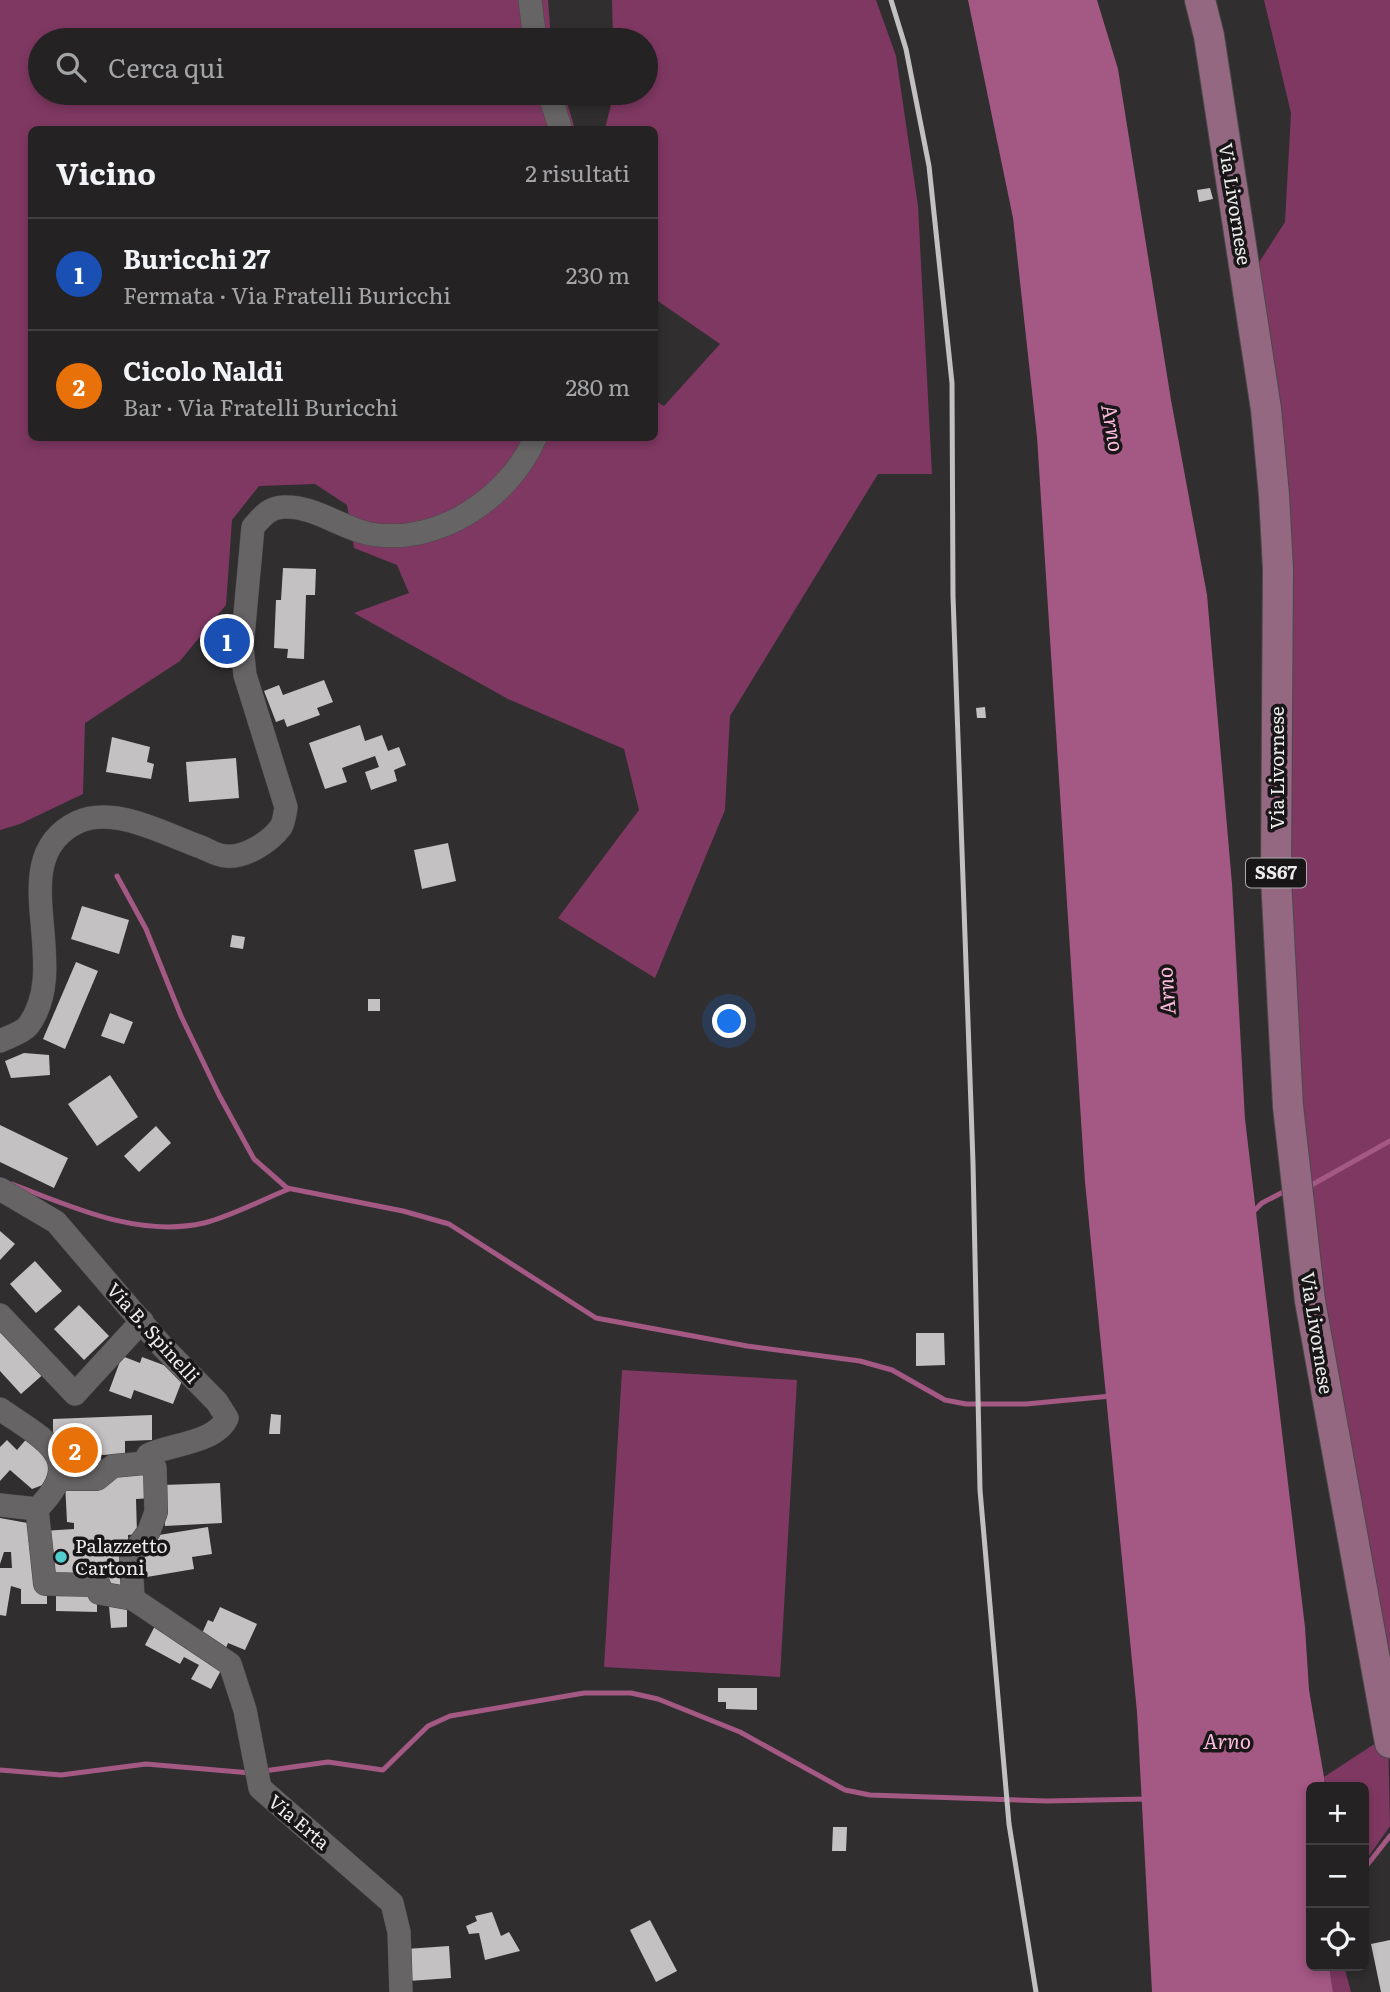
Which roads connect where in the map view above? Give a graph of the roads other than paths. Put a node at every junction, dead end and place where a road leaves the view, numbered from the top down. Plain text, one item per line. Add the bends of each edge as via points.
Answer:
1 (530, 0) edge
2 (1200, 0) edge
3 (534, 28) edge
4 (553, 105) edge
5 (560, 126) edge
6 (533, 441) edge
7 (0, 1041) edge
8 (0, 1189) edge
9 (0, 1315) edge
10 (142, 1321) junction
11 (0, 1409) edge
12 (145, 1463) junction
13 (61, 1474) junction
14 (20, 1508) edge
15 (132, 1599) junction
16 (1384, 1672) edge
17 (1390, 1743) edge
18 (401, 1992) edge

1 - 3 street
2 - 16 main road, Via Livornese / SS67 via 1266,409 1274,495 1278,569 1276,878 1288,1106 1310,1301
4 - 5 street
6 - 7 street via 513,477 469,513 444,526 372,534 306,510 283,507 265,512 253,527 242,647 245,675 286,807 282,826 247,853 226,856 123,820 81,820 65,829 51,840 40,877 47,981 27,1027
8 - 10 street, Via B. Spinelli via 55,1222
9 - 10 street via 75,1394
10 - 12 street, Via B. Spinelli via 218,1402 227,1418 223,1426 204,1437 148,1455
11 - 13 street via 57,1453
12 - 13 street via 113,1466 97,1479
12 - 15 street via 155,1468 156,1512 131,1556
13 - 14 street
14 - 15 street via 45,1584 99,1585 99,1593
15 - 18 street, Via Erta via 230,1664 245,1710 260,1788 392,1903 399,1932
16 - 17 main road, Via Livornese / SS67

